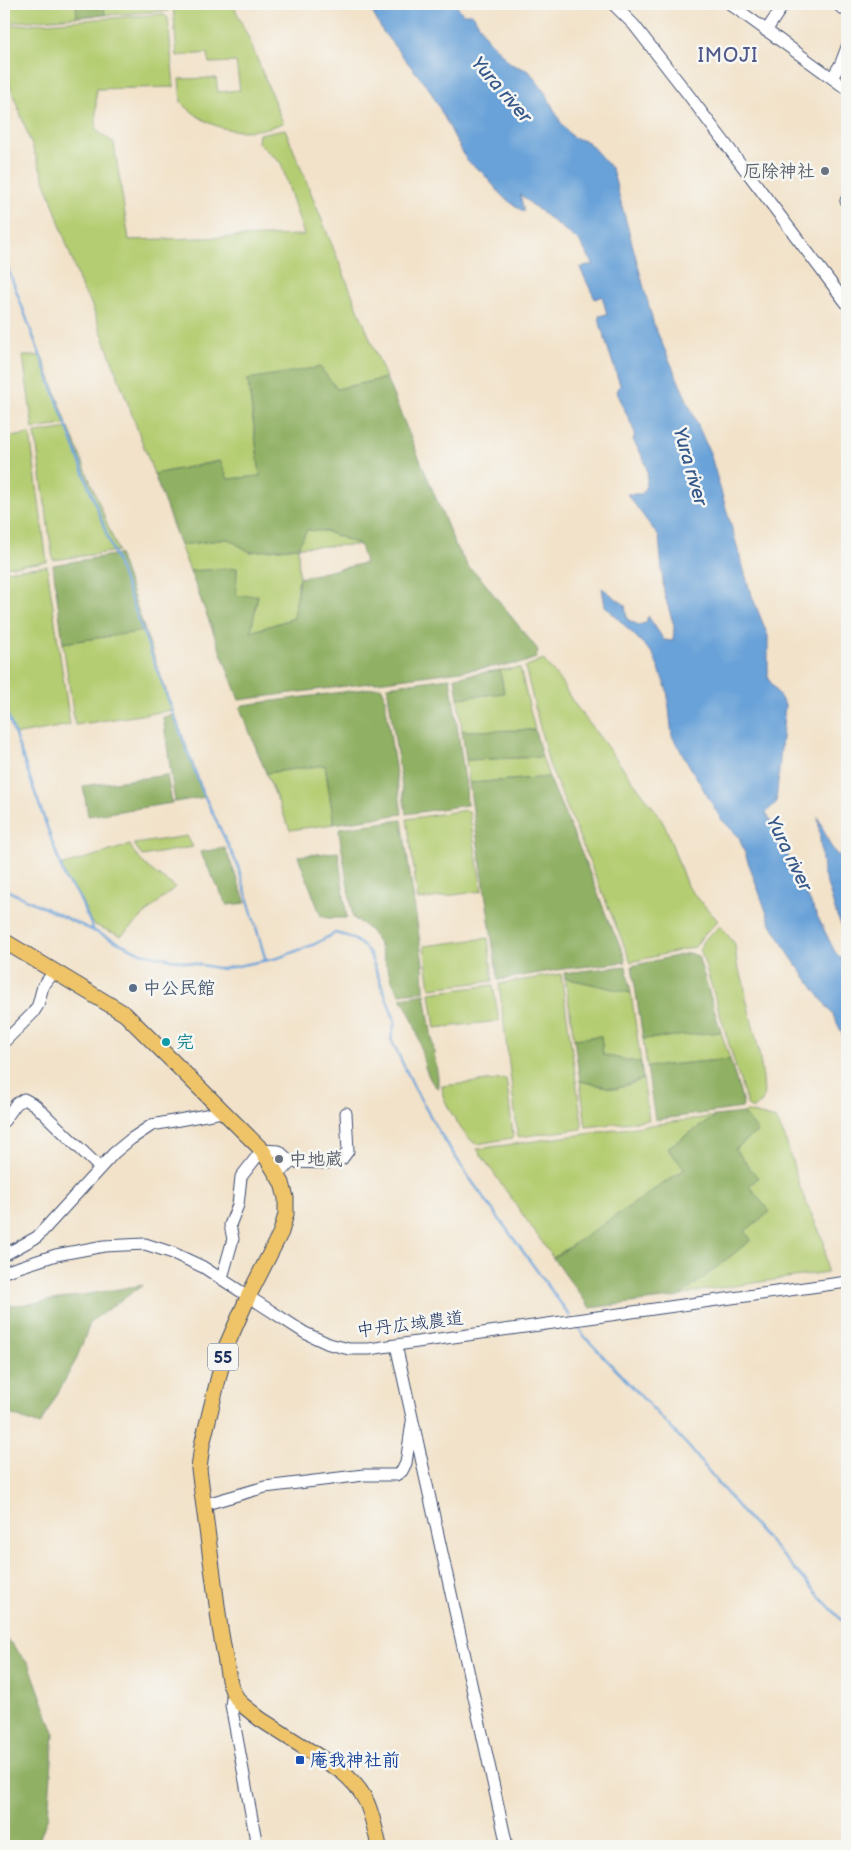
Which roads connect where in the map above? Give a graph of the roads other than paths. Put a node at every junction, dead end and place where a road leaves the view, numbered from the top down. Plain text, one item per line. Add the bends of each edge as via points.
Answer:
1 (613, 4) edge
2 (730, 4) edge
3 (784, 4) edge
4 (836, 4) edge
5 (847, 11) edge
6 (766, 30) junction
7 (847, 47) edge
8 (832, 78) junction
9 (847, 89) edge
10 (817, 265) junction
11 (847, 290) edge
12 (847, 304) edge
13 (4, 941) edge
14 (55, 971) junction
15 (4, 1042) edge
16 (222, 1112) junction
17 (346, 1113) dead end
18 (4, 1121) edge
19 (262, 1150) junction
20 (291, 1162) junction
21 (100, 1168) junction
22 (278, 1175) junction
23 (4, 1255) edge
24 (4, 1272) edge
25 (222, 1278) junction
26 (847, 1282) edge
27 (248, 1297) junction
28 (400, 1345) junction
29 (413, 1415) junction
30 (203, 1505) junction
31 (233, 1692) junction
32 (257, 1846) edge
33 (379, 1846) edge
34 (507, 1846) edge

1 - 10 street via 687,93
2 - 6 street
3 - 6 street
4 - 5 street
6 - 8 street
7 - 8 street
8 - 9 street
10 - 11 street
10 - 12 street
13 - 14 main road, 55
14 - 15 street via 43,986 34,1013
14 - 16 main road, 55 via 125,1014
16 - 19 main road, 55
16 - 21 street via 152,1125
17 - 20 street via 348,1151 342,1159 328,1163
18 - 21 street via 16,1104 24,1099 35,1105
19 - 20 street via 279,1151
19 - 22 main road, 55
19 - 25 street via 241,1177 238,1205 230,1225 233,1239
20 - 22 street
21 - 23 street via 37,1237
22 - 27 main road, 55 via 286,1198 286,1214 281,1232
24 - 25 street, 中丹広域農道 via 66,1253 104,1246 145,1244 173,1253
25 - 27 street, 中丹広域農道
26 - 28 street, 中丹広域農道
27 - 28 street, 中丹広域農道 via 305,1333 329,1344 348,1349
27 - 30 main road, 55 via 226,1347 202,1446 199,1469
28 - 29 street
29 - 30 street via 406,1463 396,1475 364,1475 265,1487
29 - 34 street
30 - 31 main road, 55 via 220,1628
31 - 32 street via 231,1705
31 - 33 main road, 55 via 240,1703 260,1719 353,1781 367,1802

